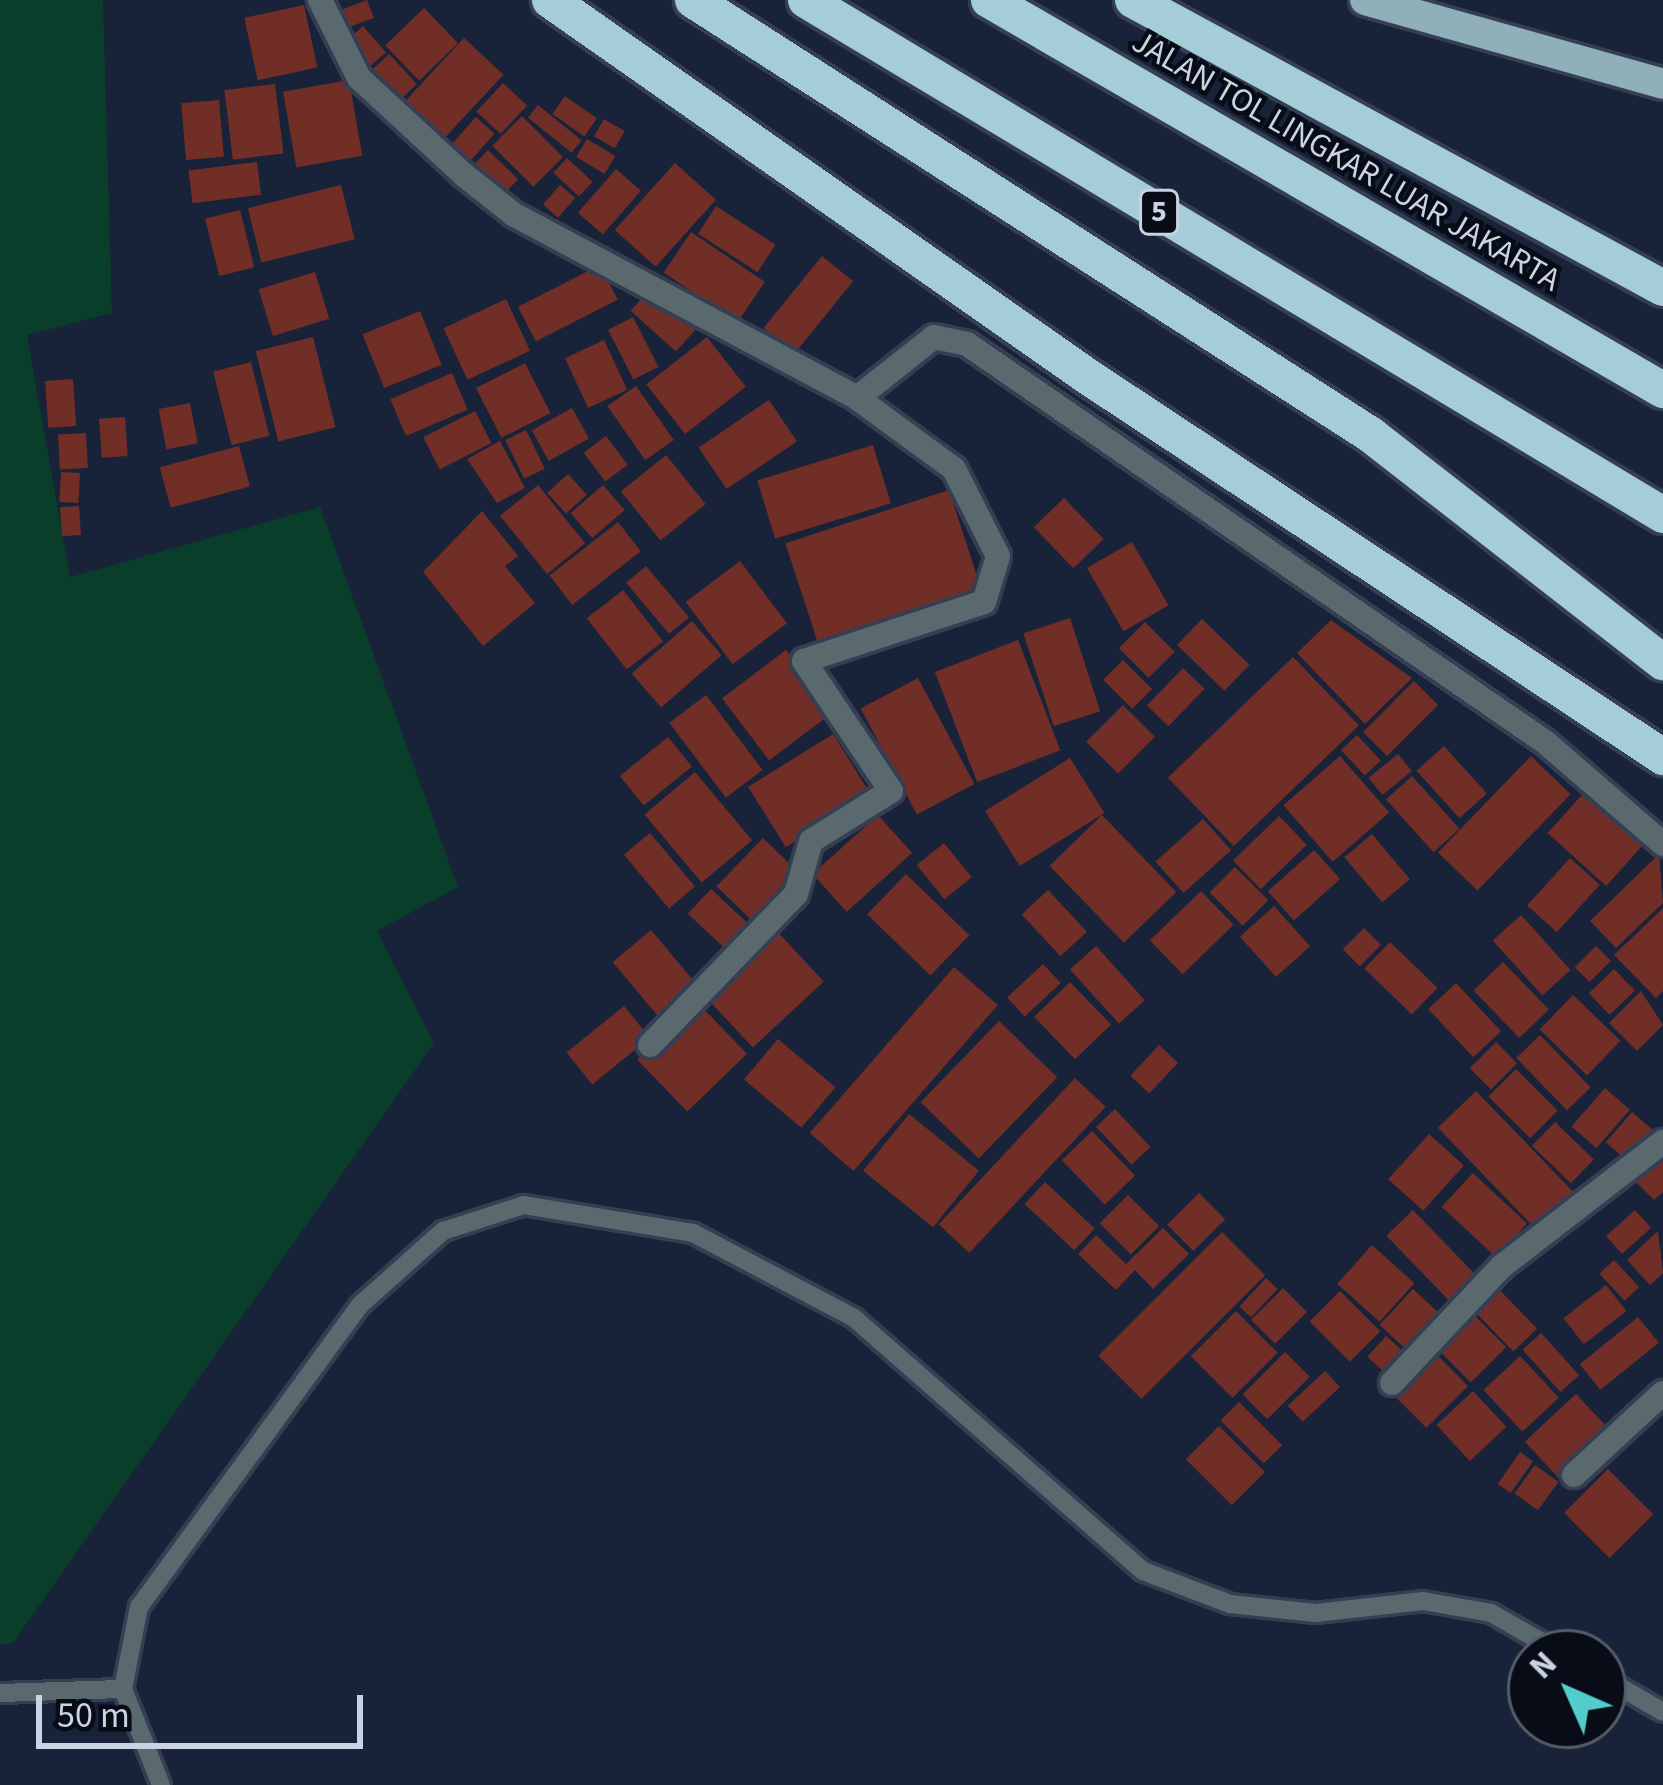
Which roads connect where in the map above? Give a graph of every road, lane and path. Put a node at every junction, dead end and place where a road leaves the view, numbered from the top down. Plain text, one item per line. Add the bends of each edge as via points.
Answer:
1 (320, 0) edge
2 (550, 0) edge
3 (693, 0) edge
4 (806, 0) edge
5 (989, 0) edge
6 (1133, 0) edge
7 (1365, 0) edge
8 (1663, 84) edge
9 (1663, 288) edge
10 (1663, 390) edge
11 (857, 398) junction
12 (1663, 515) edge
13 (1663, 662) edge
14 (1663, 758) edge
15 (1663, 844) edge
16 (650, 1045) dead end
17 (1663, 1142) edge
18 (1392, 1383) dead end
19 (1663, 1393) edge
20 (1574, 1475) dead end
21 (1520, 1629) edge
22 (123, 1689) junction
23 (1627, 1691) edge
24 (0, 1693) edge
25 (1663, 1712) edge
26 (160, 1785) edge

1 - 11 street via 359,78 513,214
2 - 14 highway via 1087,376
3 - 13 highway via 1371,435
4 - 12 highway, 5
5 - 10 highway, JALAN TOL LINGKAR LUAR JAKARTA
6 - 9 highway
7 - 8 main road
11 - 15 street via 934,337 967,344 1545,742
11 - 16 street via 954,469 998,556 994,587 984,602 804,661 891,791 811,841 796,894
17 - 18 street via 1501,1267
19 - 20 street
21 - 22 lane via 1491,1612 1423,1601 1316,1612 1230,1604 1143,1571 854,1318 693,1233 524,1205 443,1232 358,1306 139,1607
22 - 24 lane
22 - 26 lane
23 - 25 lane

